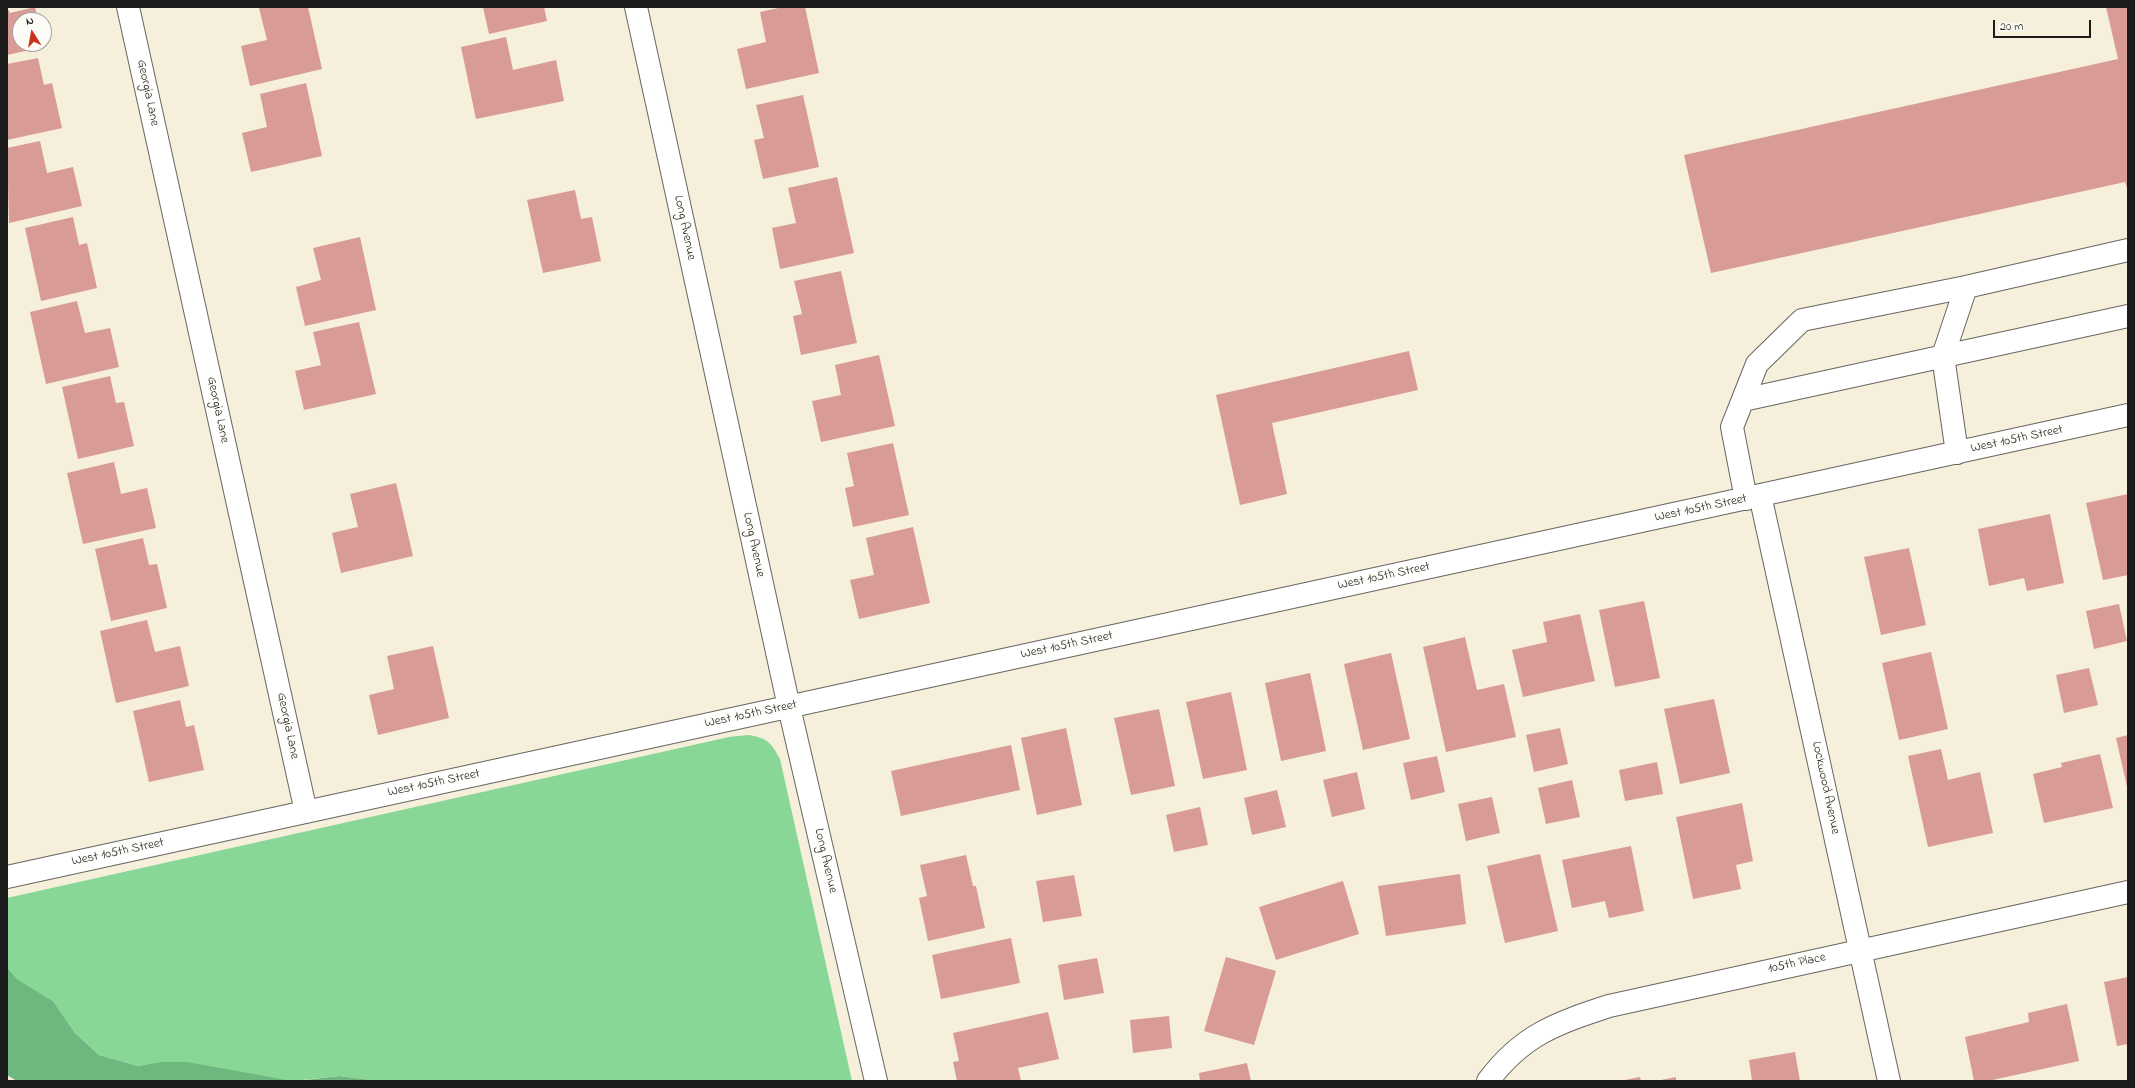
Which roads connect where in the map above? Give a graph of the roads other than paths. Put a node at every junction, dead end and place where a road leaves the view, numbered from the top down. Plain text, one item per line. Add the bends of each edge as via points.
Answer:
1 (128, 7) edge
2 (636, 7) edge
3 (2128, 250) edge
4 (1966, 287) junction
5 (2128, 316) edge
6 (1943, 356) junction
7 (1743, 400) junction
8 (2128, 415) edge
9 (1957, 453) junction
10 (1753, 497) junction
11 (789, 707) junction
12 (306, 812) junction
13 (7, 877) edge
14 (2128, 892) edge
15 (1860, 950) junction
16 (876, 1081) edge
17 (1488, 1081) edge
18 (1889, 1081) edge

1 - 12 street, Georgia Lane
2 - 11 street, Long Avenue
3 - 4 street, Lockwood Avenue
4 - 6 street
4 - 7 street, Lockwood Avenue via 1802,320 1757,364
5 - 6 street
6 - 7 street
6 - 9 street
7 - 10 street, Lockwood Avenue via 1732,427
8 - 9 street, West 105th Street
9 - 10 street, West 105th Street
10 - 11 street, West 105th Street
10 - 15 street, Lockwood Avenue
11 - 12 street, West 105th Street
11 - 16 street, Long Avenue
12 - 13 street, West 105th Street
14 - 15 street, 105th Place
15 - 17 street, 105th Place via 1609,1006 1559,1022 1519,1046
15 - 18 street, Lockwood Avenue

